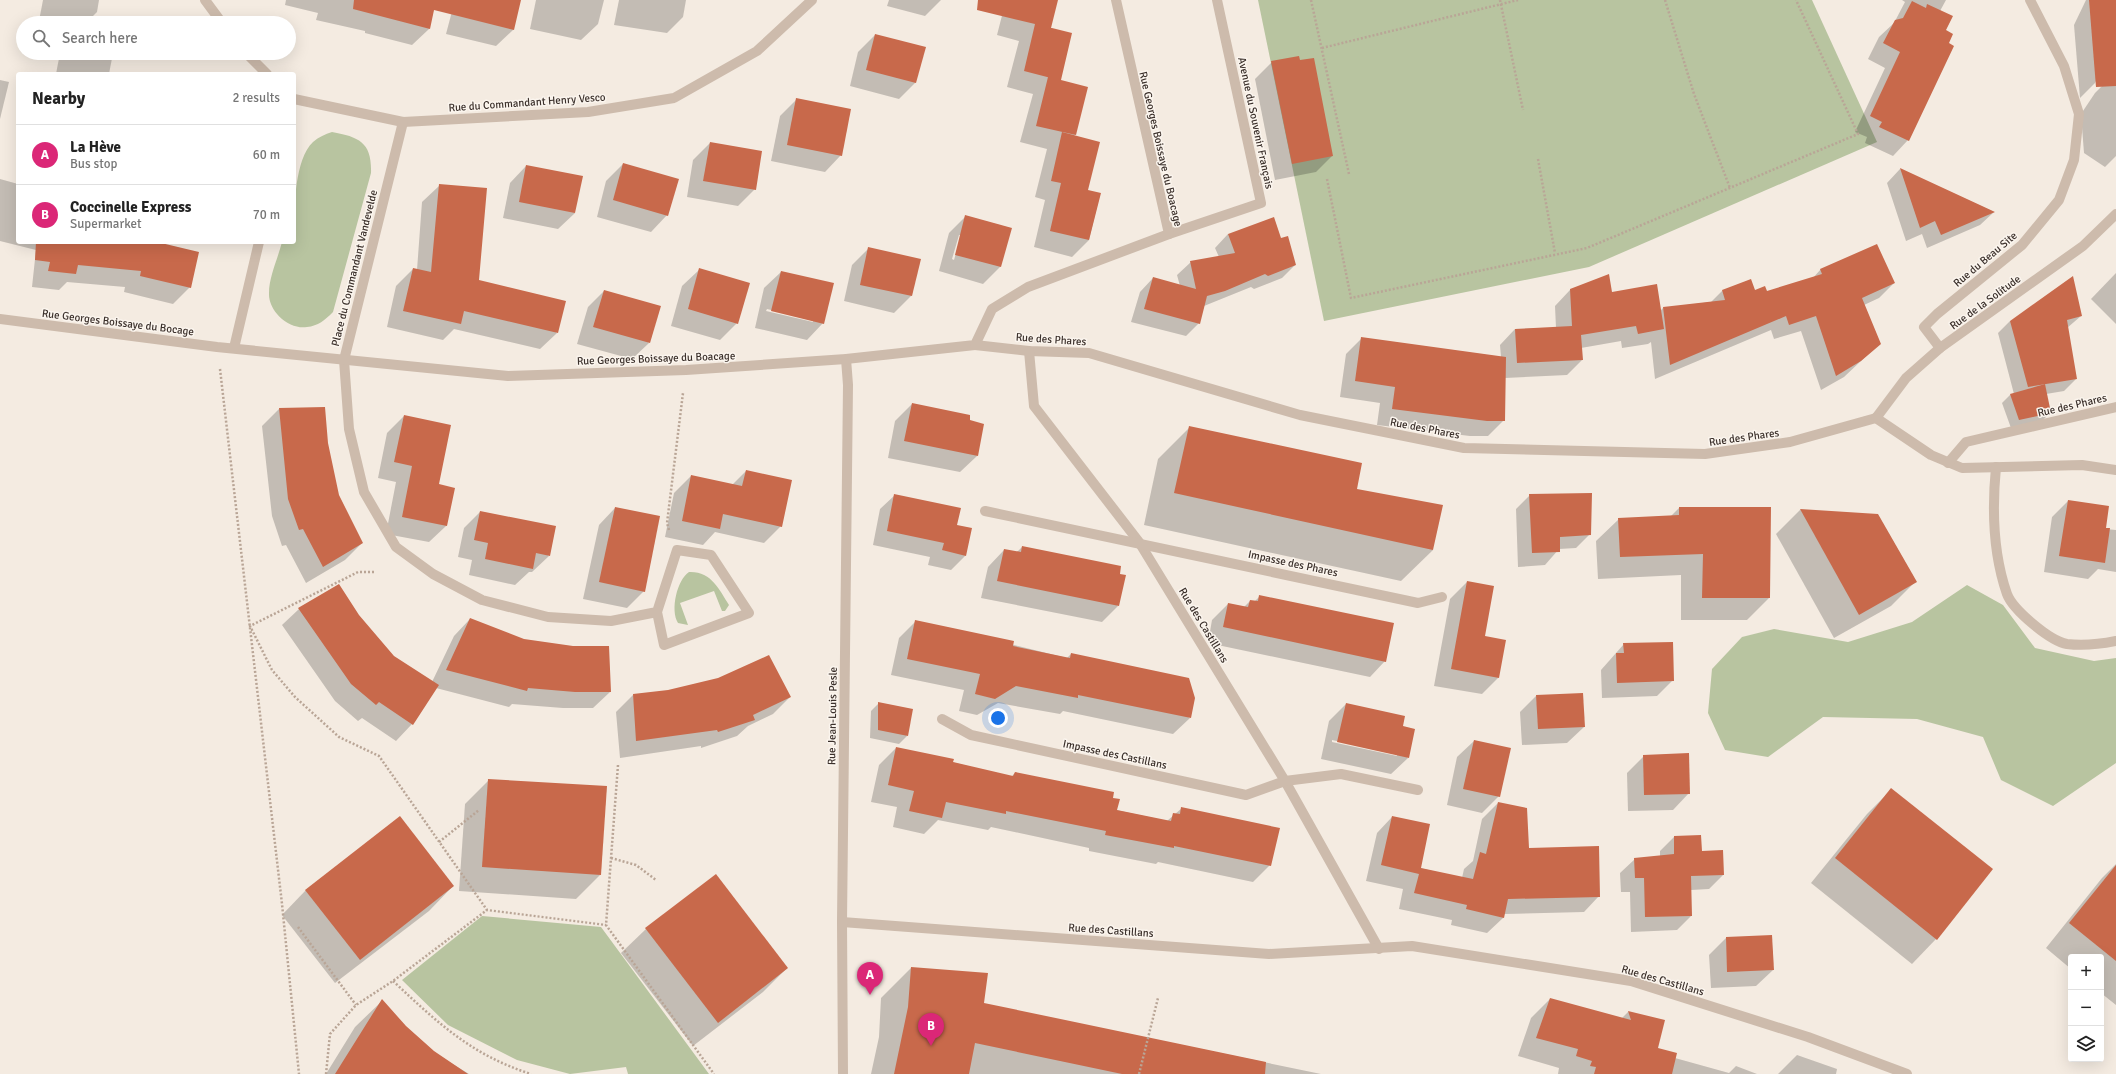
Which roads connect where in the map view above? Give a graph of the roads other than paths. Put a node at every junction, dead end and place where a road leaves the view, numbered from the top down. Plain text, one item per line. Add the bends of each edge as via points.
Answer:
1 (205, 0) edge
2 (812, 0) edge
3 (1116, 0) edge
4 (1217, 0) edge
5 (2030, 0) edge
6 (217, 16) edge
7 (253, 60) edge
8 (265, 72) edge
9 (296, 99) edge
10 (403, 122) junction
11 (2116, 214) edge
12 (1169, 234) junction
13 (259, 244) edge
14 (0, 319) edge
15 (975, 345) junction
16 (234, 348) junction
17 (1940, 348) junction
18 (1029, 351) junction
19 (846, 359) junction
20 (344, 360) junction
21 (2116, 407) edge
22 (1876, 418) junction
23 (1948, 463) junction
24 (1996, 467) junction
25 (2116, 470) edge
26 (985, 511) dead end
27 (1139, 542) junction
28 (1442, 597) dead end
29 (656, 612) junction
30 (2116, 641) edge
31 (942, 719) dead end
32 (1285, 781) junction
33 (1418, 790) dead end
34 (842, 922) junction
35 (1379, 949) junction
36 (843, 1074) edge
37 (1907, 1074) edge

1 - 6 street
2 - 10 street, Rue du Commandant Henry Vesco via 757,51 674,98 588,112
3 - 12 street, Rue Georges Boissaye du Boacage
4 - 12 street, Avenue du Souvenir Français via 1261,204
5 - 17 street, Rue du Beau Site via 2064,66 2079,114 2074,160 2059,200 2022,245 1924,327
7 - 8 street
9 - 10 street
10 - 20 street, Place du Commandant Vandevelde
11 - 17 street, Rue de la Solitude via 2082,246
12 - 15 street, Rue Georges Boissaye du Boacage via 1028,288 992,309
13 - 16 street
14 - 16 street, Rue Georges Boissaye du Bocage
15 - 18 street, Rue des Phares
15 - 19 street, Rue Georges Boissaye du Boacage
16 - 20 street, Place du Commandant Vandevelde
17 - 22 street, Rue de la Solitude via 1906,378
18 - 22 street, Rue des Phares via 1088,353 1300,415 1464,448 1705,454 1790,442
18 - 27 street, Rue des Castillans via 1034,406
19 - 20 street, Rue Georges Boissaye du Boacage via 686,370 508,376
19 - 34 street, Rue Jean-Louis Pesle
20 - 29 street via 349,429 364,492 396,547 433,574 482,600 548,617 611,621
21 - 23 street, Rue des Phares via 1966,442
22 - 23 street via 1931,455
23 - 24 street via 1962,468
24 - 25 street via 2082,465
24 - 30 street via 1995,535 2008,596 2030,624 2066,644 2102,644
26 - 27 street
27 - 28 street, Impasse des Phares via 1418,602
27 - 32 street, Rue des Castillans
29 - 29 street via 664,645 749,613 711,555 677,550
31 - 32 street, Impasse des Castillans via 971,735 1246,795
32 - 33 street via 1341,774
32 - 35 street, Rue des Castillans
34 - 35 street, Rue des Castillans via 1269,954
34 - 36 street, Rue Jean-Louis Pesle
35 - 37 street, Rue des Castillans via 1412,946 1630,981 1808,1037

